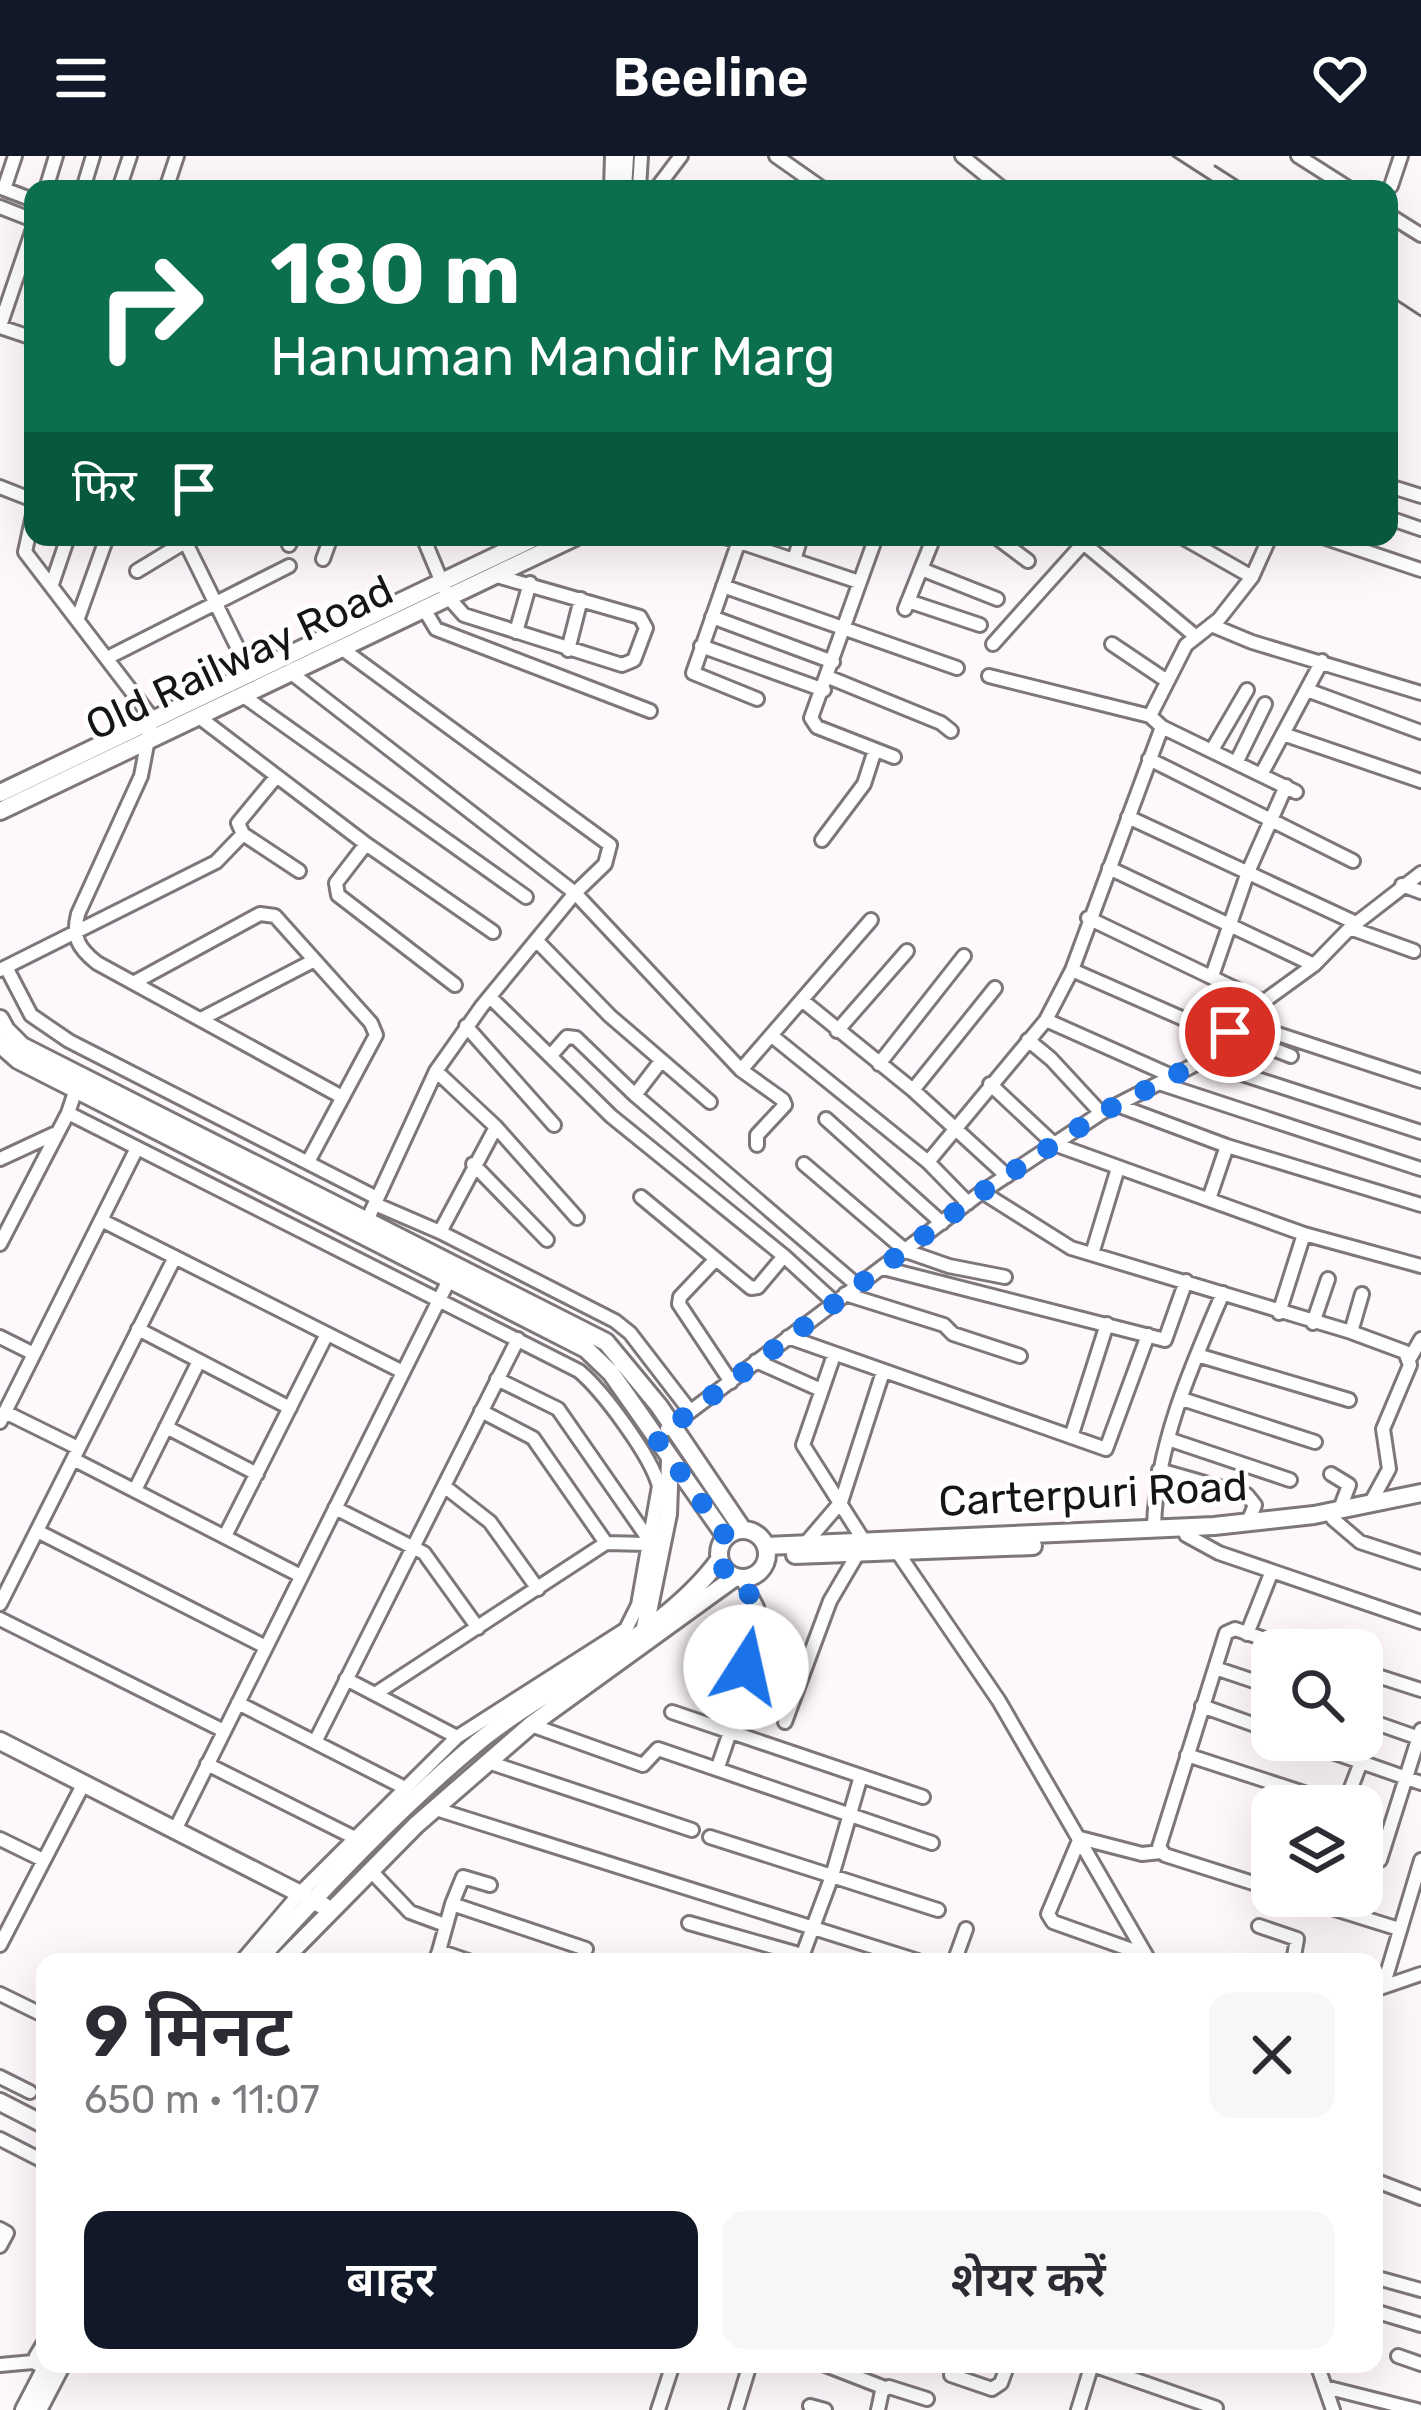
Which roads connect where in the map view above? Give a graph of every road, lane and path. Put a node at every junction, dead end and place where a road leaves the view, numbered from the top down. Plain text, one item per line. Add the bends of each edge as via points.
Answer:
1 (14, 156) edge
2 (681, 156) edge
3 (776, 156) edge
4 (962, 156) edge
5 (1298, 156) edge
6 (663, 180) edge
7 (810, 180) edge
8 (992, 180) edge
9 (1335, 180) edge
10 (24, 197) edge
11 (24, 256) edge
12 (0, 327) edge
13 (26, 546) edge
14 (65, 546) edge
15 (103, 546) edge
16 (175, 546) edge
17 (190, 546) edge
18 (328, 546) edge
19 (427, 546) edge
20 (520, 546) edge
21 (556, 546) edge
22 (731, 546) edge
23 (756, 546) edge
24 (798, 546) edge
25 (873, 546) edge
26 (930, 546) edge
27 (1009, 546) edge
28 (1081, 546) edge
29 (1093, 546) edge
30 (1198, 546) edge
31 (1266, 546) edge
32 (1350, 546) edge
33 (795, 557) junction
34 (323, 559) dead end
35 (1028, 561) dead end
36 (289, 566) dead end
37 (921, 569) junction
38 (1421, 570) edge
39 (137, 571) dead end
40 (497, 576) junction
41 (1252, 577) junction
42 (859, 582) junction
43 (52, 584) junction
44 (530, 584) junction
45 (723, 586) junction
46 (445, 589) junction
47 (581, 599) junction
48 (997, 599) dead end
49 (214, 601) junction
50 (424, 609) junction
51 (712, 617) junction
52 (78, 618) junction
53 (980, 625) dead end
54 (1211, 626) junction
55 (844, 628) junction
56 (516, 632) junction
57 (1194, 635) junction
58 (993, 644) dead end
59 (1112, 644) dead end
60 (701, 646) junction
61 (340, 648) junction
62 (568, 650) junction
63 (107, 658) junction
64 (833, 662) junction
65 (1322, 662) junction
66 (957, 668) dead end
67 (290, 673) junction
68 (250, 674) junction
69 (989, 676) dead end
70 (1167, 681) junction
71 (826, 684) junction
72 (1247, 690) dead end
73 (1307, 690) junction
74 (1421, 693) edge
75 (242, 695) junction
76 (757, 699) dead end
77 (1265, 704) dead end
78 (650, 711) dead end
79 (1150, 716) junction
80 (199, 717) junction
81 (152, 718) junction
82 (1162, 727) junction
83 (951, 731) dead end
84 (1421, 732) edge
85 (1283, 734) junction
86 (149, 740) junction
87 (875, 750) junction
88 (1212, 750) junction
89 (894, 757) dead end
90 (1149, 759) junction
91 (1237, 761) junction
92 (1262, 773) junction
93 (276, 778) junction
94 (1421, 782) edge
95 (0, 793) edge
96 (0, 811) edge
97 (1128, 817) junction
98 (1272, 821) junction
99 (243, 833) junction
100 (822, 840) dead end
101 (366, 844) junction
102 (1353, 861) dead end
103 (1109, 868) junction
104 (298, 872) dead end
105 (1249, 872) junction
106 (1421, 872) edge
107 (1402, 885) junction
108 (1421, 892) edge
109 (575, 893) junction
110 (526, 897) dead end
111 (1088, 918) junction
112 (871, 920) dead end
113 (1229, 925) junction
114 (1353, 925) junction
115 (74, 932) junction
116 (494, 932) dead end
117 (537, 941) junction
118 (907, 951) dead end
119 (1414, 951) dead end
120 (964, 956) dead end
121 (314, 962) junction
122 (1314, 965) junction
123 (3, 968) edge
124 (1072, 970) junction
125 (1212, 976) junction
126 (135, 982) junction
127 (455, 985) dead end
128 (995, 988) dead end
129 (490, 997) junction
130 (803, 1001) junction
131 (1263, 1002) junction
132 (0, 1018) edge
133 (201, 1018) junction
134 (1046, 1020) junction
135 (466, 1026) junction
136 (1232, 1030) junction
137 (837, 1031) junction
138 (772, 1036) junction
139 (1028, 1040) junction
140 (0, 1044) edge
141 (553, 1054) junction
142 (1292, 1056) dead end
143 (661, 1061) junction
144 (1202, 1061) junction
145 (879, 1064) junction
146 (741, 1070) junction
147 (436, 1071) junction
148 (1168, 1080) junction
149 (1421, 1081) edge
150 (79, 1082) junction
151 (990, 1084) junction
152 (913, 1090) junction
153 (635, 1095) junction
154 (342, 1097) junction
155 (710, 1102) dead end
156 (1117, 1105) junction
157 (68, 1113) junction
158 (1101, 1113) junction
159 (826, 1119) dead end
160 (554, 1126) dead end
161 (496, 1127) junction
162 (956, 1129) junction
163 (1421, 1132) edge
164 (56, 1134) junction
165 (1054, 1144) junction
166 (757, 1145) dead end
167 (1227, 1146) junction
168 (137, 1148) junction
169 (0, 1159) edge
170 (308, 1162) junction
171 (928, 1162) junction
172 (804, 1164) dead end
173 (473, 1165) junction
174 (1118, 1168) junction
175 (1421, 1169) edge
176 (1007, 1175) junction
177 (982, 1192) junction
178 (641, 1197) dead end
179 (1209, 1199) junction
180 (968, 1203) junction
181 (1421, 1205) edge
182 (370, 1214) junction
183 (577, 1218) dead end
184 (101, 1220) junction
185 (942, 1222) junction
186 (440, 1232) junction
187 (1304, 1234) junction
188 (547, 1240) dead end
189 (0, 1244) edge
190 (906, 1250) junction
191 (1092, 1255) junction
192 (784, 1256) junction
193 (175, 1257) junction
194 (715, 1260) junction
195 (1421, 1266) edge
196 (884, 1268) junction
197 (453, 1272) junction
198 (1005, 1277) dead end
199 (1328, 1279) dead end
200 (1186, 1282) junction
201 (1223, 1293) junction
202 (845, 1294) junction
203 (1362, 1294) dead end
204 (439, 1300) junction
205 (1279, 1312) junction
206 (1313, 1323) junction
207 (1107, 1324) junction
208 (138, 1329) junction
209 (1351, 1332) junction
210 (327, 1334) junction
211 (1148, 1335) junction
212 (0, 1337) edge
213 (788, 1337) junction
214 (518, 1339) junction
215 (1421, 1339) edge
216 (34, 1354) junction
217 (834, 1355) junction
218 (1197, 1355) junction
219 (1020, 1356) dead end
220 (1410, 1358) junction
221 (199, 1361) junction
222 (756, 1361) junction
223 (403, 1372) junction
224 (883, 1372) junction
225 (497, 1379) junction
226 (731, 1382) junction
227 (821, 1390) junction
228 (1182, 1399) junction
229 (1348, 1400) dead end
230 (290, 1408) junction
231 (481, 1411) junction
232 (689, 1412) junction
233 (3, 1417) edge
234 (672, 1425) junction
235 (166, 1427) junction
236 (1071, 1437) junction
237 (656, 1438) junction
238 (1168, 1439) junction
239 (1315, 1442) dead end
240 (76, 1454) junction
241 (670, 1460) junction
242 (1159, 1470) junction
243 (256, 1474) junction
244 (1331, 1474) dead end
245 (1290, 1480) dead end
246 (443, 1486) junction
247 (135, 1490) junction
248 (1418, 1494) edge
249 (841, 1502) junction
250 (1371, 1502) junction
251 (335, 1508) junction
252 (1337, 1514) junction
253 (1248, 1522) junction
254 (1154, 1527) junction
255 (37, 1531) junction
256 (734, 1533) junction
257 (1186, 1535) junction
258 (225, 1537) junction
259 (647, 1540) junction
260 (606, 1543) junction
261 (805, 1544) junction
262 (414, 1545) junction
263 (860, 1548) junction
264 (766, 1550) junction
265 (898, 1553) junction
266 (719, 1560) junction
267 (1421, 1562) edge
268 (1272, 1571) junction
269 (301, 1576) junction
270 (738, 1578) junction
271 (538, 1589) junction
272 (0, 1604) edge
273 (0, 1619) edge
274 (1421, 1622) edge
275 (478, 1628) junction
276 (644, 1628) junction
277 (1247, 1634) junction
278 (1251, 1635) edge
279 (266, 1647) junction
280 (1215, 1668) junction
281 (1383, 1678) edge
282 (346, 1679) junction
283 (1251, 1680) edge
284 (1421, 1690) edge
285 (375, 1694) junction
286 (238, 1703) junction
287 (1202, 1706) junction
288 (734, 1707) dead end
289 (672, 1712) dead end
290 (785, 1722) dead end
291 (1251, 1724) edge
292 (1383, 1724) edge
293 (531, 1725) junction
294 (224, 1731) junction
295 (730, 1732) junction
296 (1420, 1734) edge
297 (457, 1737) junction
298 (0, 1741) edge
299 (315, 1742) junction
300 (1187, 1755) junction
301 (1358, 1761) edge
302 (488, 1762) junction
303 (1361, 1762) junction
304 (207, 1765) junction
305 (718, 1767) junction
306 (861, 1776) junction
307 (1414, 1780) edge
308 (84, 1783) junction
309 (405, 1788) junction
310 (923, 1797) dead end
311 (436, 1808) junction
312 (850, 1812) junction
313 (175, 1830) junction
314 (692, 1830) dead end
315 (710, 1837) dead end
316 (355, 1838) junction
317 (1080, 1838) junction
318 (0, 1839) edge
319 (932, 1843) dead end
320 (1161, 1852) junction
321 (1383, 1853) edge
322 (43, 1860) junction
323 (1421, 1860) edge
324 (371, 1870) junction
325 (832, 1876) junction
326 (1251, 1882) edge
327 (490, 1886) dead end
328 (315, 1902) junction
329 (452, 1904) junction
330 (938, 1910) dead end
331 (1360, 1917) edge
332 (689, 1923) dead end
333 (445, 1925) junction
334 (1259, 1926) dead end
335 (812, 1928) junction
336 (966, 1929) dead end
337 (1399, 1929) junction
338 (0, 1945) edge
339 (586, 1949) dead end
340 (252, 1953) edge
341 (265, 1953) edge
342 (286, 1953) edge
343 (438, 1953) edge
344 (785, 1953) edge
345 (803, 1953) edge
346 (892, 1953) edge
347 (957, 1953) edge
348 (1135, 1953) edge
349 (1144, 1953) edge
350 (1295, 1953) edge
351 (1421, 1974) edge
352 (1383, 1975) edge
353 (1383, 1987) edge
354 (0, 1994) edge
355 (36, 2012) edge
356 (0, 2077) edge
357 (30, 2092) dead end
358 (0, 2102) edge
359 (36, 2120) edge
360 (0, 2139) edge
361 (36, 2157) edge
362 (1383, 2183) edge
363 (1421, 2198) edge
364 (0, 2229) edge
365 (0, 2246) edge
366 (1383, 2280) edge
367 (1421, 2290) edge
368 (1383, 2314) edge
369 (1421, 2325) edge
370 (1398, 2356) dead end
371 (36, 2363) edge
372 (1421, 2364) edge
373 (0, 2365) edge
374 (45, 2373) edge
375 (48, 2373) edge
376 (670, 2373) edge
377 (747, 2373) edge
378 (846, 2373) edge
379 (1005, 2373) edge
380 (1089, 2373) edge
381 (1117, 2373) edge
382 (1320, 2373) edge
383 (951, 2375) dead end
384 (1325, 2387) junction
385 (885, 2388) junction
386 (928, 2399) dead end
387 (809, 2406) dead end
388 (1216, 2408) edge
389 (24, 2410) edge
390 (38, 2410) edge
391 (658, 2410) edge
392 (736, 2410) edge
393 (825, 2410) edge
394 (878, 2410) edge
395 (1078, 2410) edge
396 (1333, 2410) edge
397 (1417, 2410) edge

1 - 10 street via 4,189
2 - 6 street
3 - 7 street
4 - 8 street
5 - 9 street
11 - 12 street
13 - 43 street
14 - 43 street
15 - 52 street
16 - 39 street
17 - 49 street
18 - 34 street
19 - 46 street
20 - 46 main road, Old Railway Road
21 - 40 main road, Old Railway Road
22 - 45 street
23 - 33 street
24 - 33 street
25 - 42 street
26 - 37 street
27 - 35 street
28 - 58 street
29 - 57 street
30 - 41 street
31 - 41 street
32 - 38 street
33 - 42 street
36 - 49 street
37 - 48 street
37 - 53 street via 907,605
40 - 44 street
40 - 46 main road, Old Railway Road
41 - 54 street
42 - 55 street
43 - 52 street
44 - 47 street
44 - 56 street
45 - 51 street
45 - 55 street
46 - 50 main road, Old Railway Road
46 - 56 street via 464,615
46 - 68 main road, Old Railway Road
47 - 62 street
47 - 62 street via 640,617 646,628 629,664
49 - 63 street
49 - 68 street
50 - 61 main road, Old Railway Road
50 - 78 street via 436,629
51 - 60 street
51 - 64 street
52 - 63 street
54 - 57 street
54 - 65 street
55 - 64 street
55 - 66 street
56 - 62 street
57 - 70 street
59 - 70 street
60 - 71 street
60 - 76 street via 696,676
61 - 67 main road, Old Railway Road
61 - 109 street via 605,839 610,855
63 - 81 street
64 - 71 street
65 - 73 street
65 - 74 street
67 - 75 main road, Old Railway Road
67 - 109 street
68 - 81 main road, Old Railway Road
69 - 79 street
70 - 79 street
71 - 83 street
71 - 87 street via 813,723
72 - 88 street
73 - 84 street
73 - 85 street
75 - 80 main road, Old Railway Road
75 - 110 street
77 - 91 street
79 - 82 street
80 - 86 main road, Old Railway Road
80 - 93 street
81 - 86 street
81 - 95 main road, Old Railway Road
82 - 88 street
82 - 90 street
85 - 92 street
85 - 94 street
86 - 96 main road, Old Railway Road
86 - 115 street
87 - 89 street
87 - 100 street via 864,784
88 - 91 street
90 - 97 street
90 - 98 street
91 - 92 street
92 - 98 street via 1291,789
93 - 99 street via 238,823
93 - 101 street
97 - 103 street
97 - 105 street
98 - 102 street
98 - 105 street
99 - 104 street
99 - 115 street via 216,862
101 - 116 street
101 - 127 street via 336,883 338,895
103 - 111 street
103 - 113 street
105 - 113 street
105 - 114 street
106 - 107 street
107 - 108 street
107 - 114 street
109 - 117 street
109 - 146 street
111 - 124 street
111 - 125 street
112 - 130 street
113 - 122 street
113 - 125 street
114 - 119 street
114 - 122 street
115 - 123 street
115 - 126 street via 88,956
117 - 129 street
117 - 143 street
118 - 137 street
120 - 145 street
121 - 126 street via 269,913
121 - 133 street
121 - 154 street via 376,1035
122 - 131 street
123 - 170 street via 22,1003 69,1041
124 - 134 street
124 - 136 street
125 - 131 street
126 - 133 street
128 - 152 street
129 - 135 street
129 - 141 street
130 - 137 street
130 - 138 street
131 - 136 street
132 - 150 main road via 22,1046
133 - 154 street
134 - 139 street
134 - 148 street
135 - 147 street
135 - 160 street
136 - 142 street
136 - 144 street
136 - 149 street
137 - 145 street
138 - 146 street
138 - 171 street
139 - 151 street
139 - 158 street
140 - 150 main road via 18,1060
141 - 153 street via 574,1037
141 - 192 street via 611,1116
143 - 153 street
143 - 155 street
144 - 148 street
144 - 163 street
145 - 152 street
146 - 166 street via 785,1101
147 - 161 street
147 - 182 street
148 - 156 street
148 - 175 street
150 - 157 street
150 - 182 main road
151 - 162 street
151 - 165 street
152 - 162 street
153 - 202 street
154 - 170 street
156 - 158 street
156 - 167 street
157 - 164 street
157 - 168 street
158 - 165 street
159 - 185 street
161 - 173 street
161 - 183 street
162 - 171 street
162 - 176 street
164 - 169 street
164 - 189 street
165 - 174 street
165 - 176 street
167 - 179 street
167 - 181 street
168 - 184 street
168 - 204 street
170 - 182 street
171 - 180 street
172 - 190 street
173 - 186 street
173 - 188 street
174 - 179 street
174 - 191 street
176 - 177 street
177 - 180 street
177 - 191 street
178 - 194 street
179 - 187 street
180 - 185 street
182 - 186 street
182 - 197 main road
184 - 193 street
184 - 216 street
185 - 190 street
186 - 232 street via 623,1327
187 - 195 street
187 - 205 street
190 - 196 street
190 - 198 street
191 - 200 street
192 - 194 street via 753,1288
192 - 202 street
193 - 208 street
193 - 210 street
194 - 226 street via 679,1304
196 - 202 street
196 - 207 street
197 - 204 street
197 - 234 main road via 606,1342
197 - 237 main road via 586,1349
199 - 206 street
200 - 201 street
200 - 211 street via 1165,1340
201 - 205 street
201 - 218 street
202 - 213 street
202 - 219 street
203 - 209 street
204 - 214 street
204 - 223 street
205 - 206 street
206 - 209 street
207 - 211 street
207 - 236 street
208 - 221 street
208 - 240 street
209 - 220 street
210 - 223 street
210 - 230 street
211 - 236 street via 1111,1444
212 - 216 street
213 - 217 street
213 - 222 street
214 - 225 street
214 - 259 street via 587,1378 651,1468 658,1486
215 - 220 street
216 - 233 street
217 - 224 street
217 - 227 street
218 - 228 street
218 - 229 street
220 - 250 street via 1381,1437 1389,1469
221 - 230 street
221 - 235 street
222 - 226 street
222 - 227 street
223 - 251 street
224 - 236 street
224 - 249 street
225 - 231 street
225 - 259 street via 558,1409
226 - 232 street
227 - 249 street via 803,1444
228 - 238 street
228 - 239 street
230 - 243 street
231 - 246 street
231 - 260 street via 541,1446
232 - 234 street
233 - 240 street
234 - 237 street
234 - 256 main road
235 - 243 street
235 - 247 street
237 - 241 main road
238 - 242 street
238 - 245 street
240 - 247 street
240 - 255 street
241 - 256 main road
241 - 276 main road via 668,1514
242 - 253 street via 1247,1495 1255,1505
242 - 254 street
243 - 258 street
244 - 252 street via 1349,1485
246 - 262 street
246 - 271 street via 490,1522
247 - 258 street
248 - 250 main road, Carterpuri Road
248 - 252 main road, Carterpuri Road
249 - 261 street
249 - 263 street
250 - 252 main road, Carterpuri Road
251 - 262 street
251 - 269 street
252 - 253 main road, Carterpuri Road
252 - 257 main road, Carterpuri Road
252 - 267 street via 1360,1542
253 - 254 main road, Carterpuri Road
254 - 263 main road, Carterpuri Road
255 - 272 street
255 - 279 street
256 - 264 main road via 753,1532
256 - 266 main road
257 - 265 main road, Carterpuri Road
257 - 268 street
258 - 269 street
259 - 260 street
259 - 297 street via 638,1605 626,1628
260 - 271 street
261 - 263 main road, Carterpuri Road
261 - 264 main road, Carterpuri Road
262 - 275 street
262 - 282 street
263 - 264 main road, Carterpuri Road
263 - 265 main road, Carterpuri Road
263 - 290 street via 830,1601
264 - 270 main road via 760,1572
265 - 317 street
266 - 270 main road
266 - 276 main road via 701,1585
268 - 274 street
268 - 277 street
269 - 279 street
270 - 288 street via 759,1618
270 - 293 main road
271 - 275 street
273 - 294 street
275 - 285 street
276 - 328 main road via 479,1742
277 - 278 street
277 - 280 street via 1226,1633
279 - 286 street
280 - 283 street
280 - 287 street
281 - 284 street
282 - 285 street
282 - 299 street
285 - 297 street
286 - 294 street
286 - 299 street
287 - 291 street
287 - 300 street
289 - 295 street
292 - 296 street
293 - 302 main road
293 - 305 street via 643,1765 658,1748
294 - 304 street
295 - 305 street
295 - 306 street
296 - 307 street
297 - 309 street
298 - 308 main road
299 - 309 street
300 - 303 street via 1342,1806
300 - 320 street
301 - 303 street
302 - 311 main road
302 - 314 street
303 - 307 street
304 - 313 street
304 - 316 street
305 - 312 street
306 - 310 street
306 - 312 street
307 - 321 street
308 - 313 main road
308 - 322 street
309 - 316 street
311 - 324 main road
311 - 335 street
312 - 319 street
312 - 325 street
313 - 328 main road
315 - 325 street
316 - 328 street
317 - 320 street
317 - 348 street via 1048,1917
317 - 349 street
318 - 322 street
320 - 326 street
322 - 338 street
323 - 337 street
324 - 328 main road
324 - 333 street via 410,1912
325 - 330 street
325 - 335 street
327 - 329 street via 463,1877
328 - 340 street
328 - 341 main road
328 - 342 main road
329 - 333 street
329 - 339 street
331 - 337 street
332 - 344 street
333 - 343 street
334 - 350 street via 1297,1939
335 - 345 street
335 - 346 street
336 - 347 street
337 - 352 street
351 - 353 street
354 - 355 street
356 - 357 street
358 - 359 main road
360 - 361 street
362 - 363 street
364 - 365 street via 7,2233
366 - 367 street
368 - 369 street
370 - 372 street
371 - 373 street
374 - 389 main road
375 - 390 main road
376 - 391 street
377 - 392 street
378 - 385 street
379 - 383 street via 992,2389
380 - 395 street
381 - 388 street
382 - 384 street
384 - 396 street
384 - 397 street
385 - 386 street
385 - 394 street
387 - 393 street

